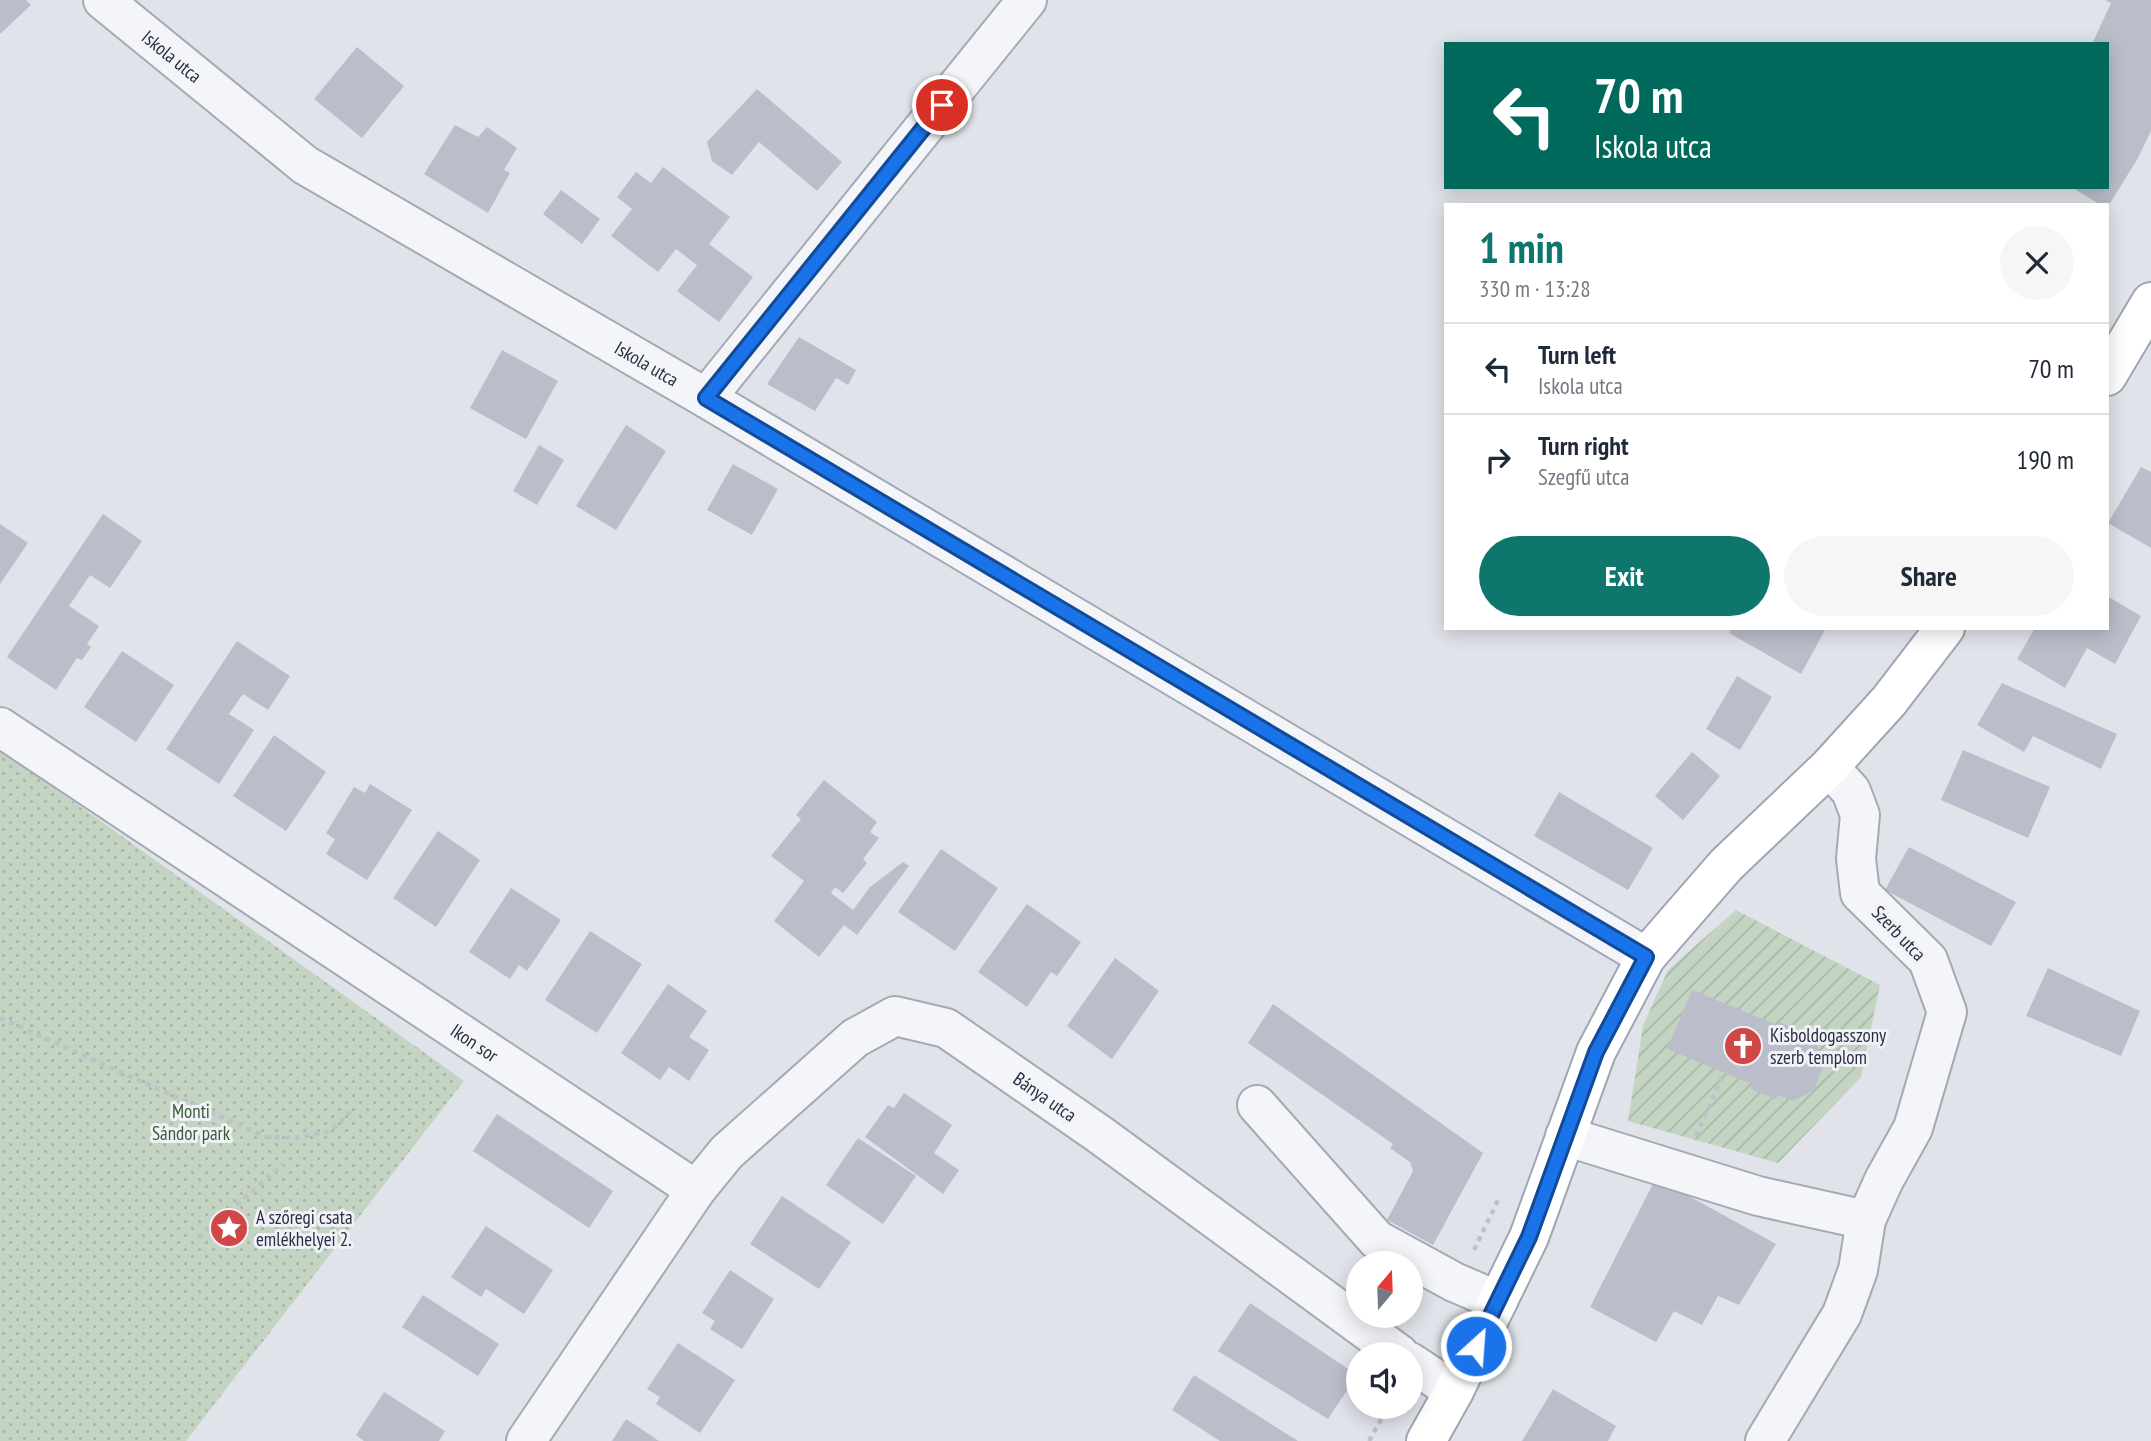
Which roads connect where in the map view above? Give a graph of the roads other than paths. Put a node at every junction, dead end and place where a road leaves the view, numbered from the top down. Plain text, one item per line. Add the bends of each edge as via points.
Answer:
1 (103, 0) edge
2 (1027, 0) edge
3 (2151, 302) edge
4 (2109, 373) edge
5 (706, 398) junction
6 (1943, 630) edge
7 (0, 727) edge
8 (1829, 767) junction
9 (1646, 957) junction
10 (1257, 1105) dead end
11 (1565, 1136) junction
12 (696, 1190) junction
13 (1866, 1220) junction
14 (1497, 1301) junction
15 (1383, 1342) edge
16 (1423, 1371) edge
17 (1454, 1391) junction
18 (526, 1441) edge
19 (1426, 1441) edge
20 (1765, 1441) edge

1 - 5 street, Iskola utca via 306,165
2 - 5 street
3 - 4 main road
5 - 9 street, Iskola utca
6 - 8 main road via 1889,701
7 - 12 street, Ikon sor
8 - 9 main road via 1726,865
8 - 13 street, Szerb utca via 1851,791 1860,815 1856,859 1860,893 1928,960 1947,1012 1913,1128
9 - 11 main road via 1596,1052
10 - 14 street via 1377,1240
11 - 13 street via 1758,1196
11 - 14 main road via 1529,1237
12 - 15 street, Bánya utca via 727,1152 855,1038 895,1016 946,1028
12 - 18 street
13 - 20 street, Szerb utca via 1857,1270 1842,1314
14 - 17 main road
16 - 17 street
17 - 19 main road

